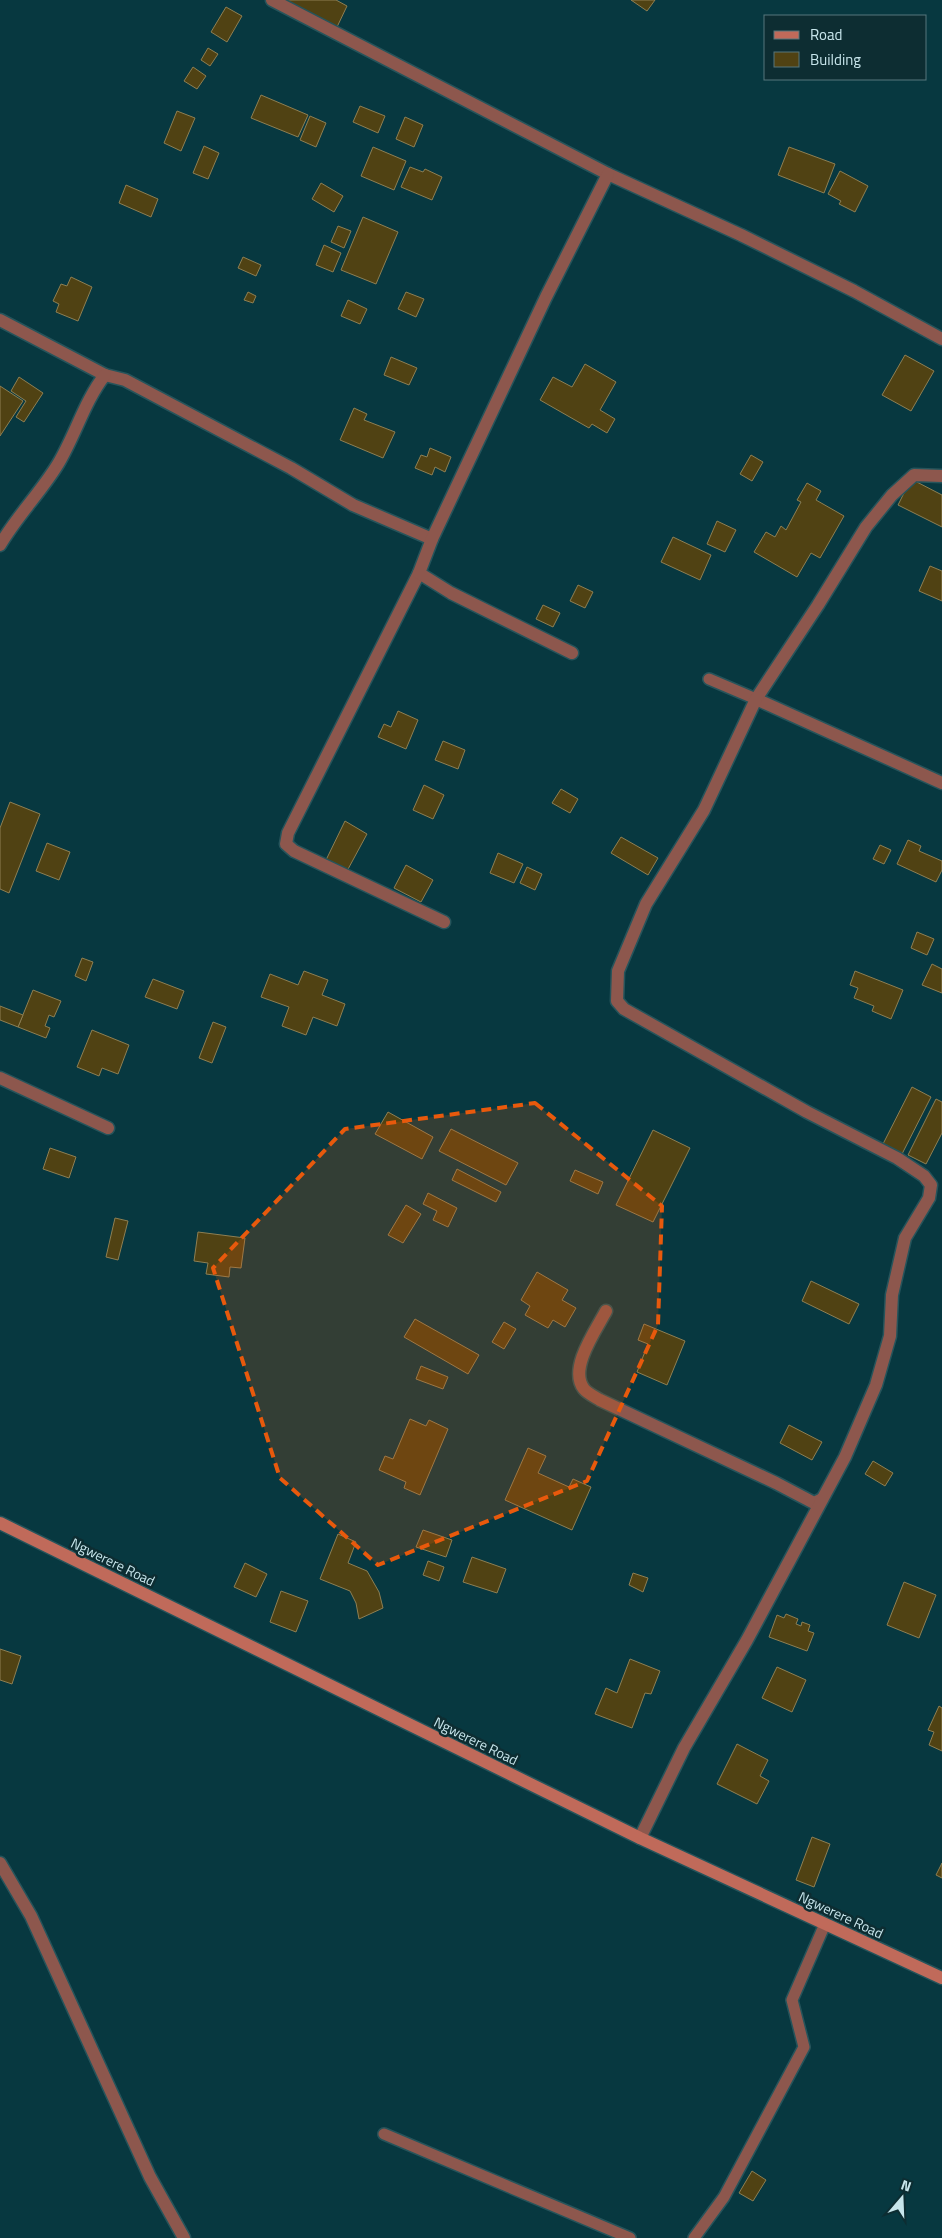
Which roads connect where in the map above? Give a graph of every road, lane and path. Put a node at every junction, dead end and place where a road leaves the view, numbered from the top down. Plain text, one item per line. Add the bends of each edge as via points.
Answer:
1 (272, 0) edge
2 (608, 174) junction
3 (0, 320) edge
4 (942, 339) edge
5 (104, 375) junction
6 (942, 476) edge
7 (432, 539) junction
8 (0, 545) edge
9 (419, 573) junction
10 (572, 653) dead end
11 (710, 679) dead end
12 (756, 699) junction
13 (942, 782) edge
14 (444, 922) dead end
15 (0, 1078) edge
16 (108, 1128) dead end
17 (606, 1311) dead end
18 (822, 1499) junction
19 (0, 1523) edge
20 (640, 1838) junction
21 (0, 1863) edge
22 (825, 1924) junction
23 (942, 1978) edge
24 (384, 2134) dead end
25 (184, 2238) edge
26 (630, 2238) edge
27 (694, 2238) edge

1 - 2 street
2 - 4 street via 828,278
2 - 7 street
3 - 5 street
5 - 7 street via 125,380 291,468 353,505
5 - 8 street via 58,464
6 - 12 street via 914,475 892,495 866,527
7 - 9 street
9 - 10 street via 451,593
9 - 14 street via 288,833 286,844 294,851
11 - 12 lane
12 - 13 street
12 - 18 street via 704,810 646,904 618,971 617,1001 624,1009 699,1052 897,1158 924,1176 930,1185 929,1198 905,1238 892,1295 890,1336 876,1385 845,1457
15 - 16 street
17 - 18 street via 581,1360 578,1377 584,1389 600,1400 814,1503
18 - 20 street via 747,1640 684,1748
19 - 20 main road, Ngwerere Road
20 - 22 main road, Ngwerere Road
21 - 25 street via 31,1916 150,2176
22 - 23 main road, Ngwerere Road
22 - 27 lane via 792,2000 804,2047 724,2197
24 - 26 lane

